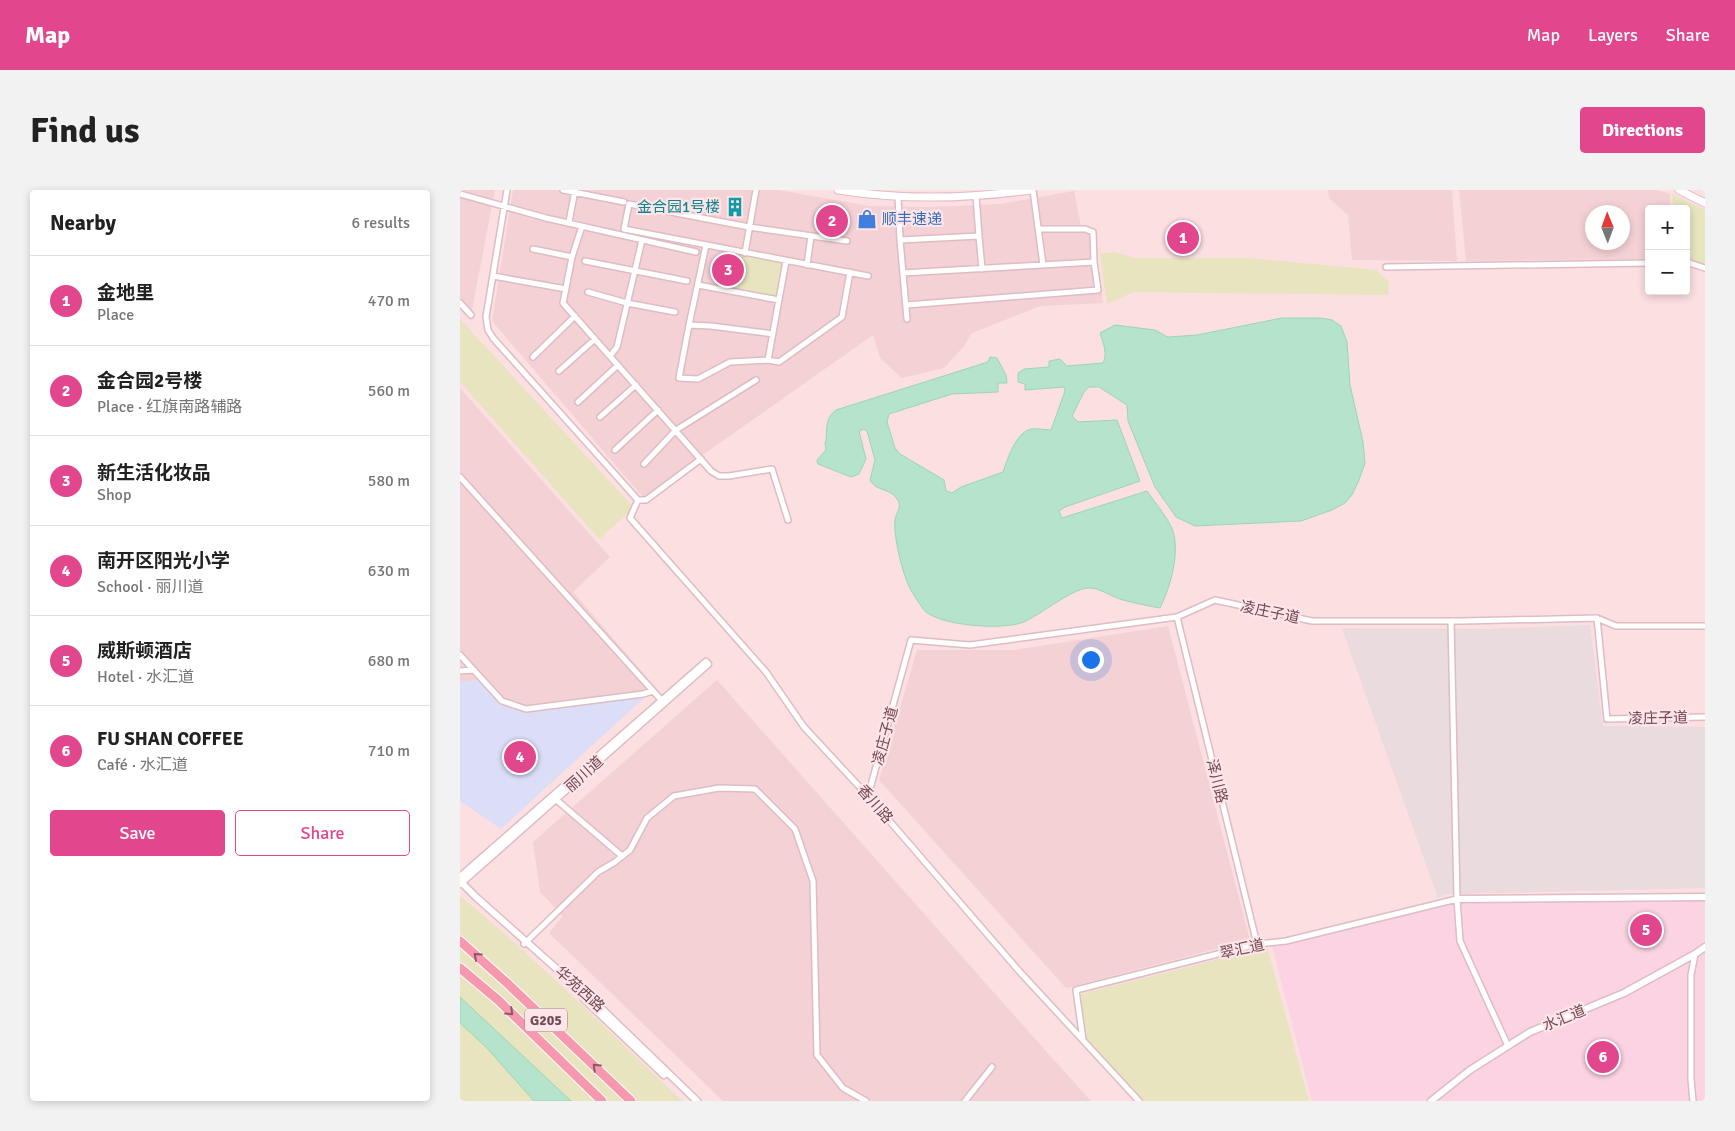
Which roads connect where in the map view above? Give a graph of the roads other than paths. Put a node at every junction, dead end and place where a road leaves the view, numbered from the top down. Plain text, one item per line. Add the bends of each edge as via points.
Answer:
1 (507, 190) edge
2 (563, 190) edge
3 (756, 190) edge
4 (838, 190) edge
5 (1031, 190) edge
6 (1679, 190) edge
7 (574, 191) edge
8 (460, 194) edge
9 (898, 196) junction
10 (976, 196) junction
11 (624, 202) dead end
12 (1705, 203) edge
13 (504, 206) junction
14 (569, 222) junction
15 (582, 226) junction
16 (749, 226) junction
17 (1038, 229) junction
18 (811, 236) junction
19 (979, 236) junction
20 (642, 240) junction
21 (900, 240) junction
22 (847, 241) dead end
23 (706, 245) junction
24 (534, 249) dead end
25 (696, 252) dead end
26 (745, 253) junction
27 (572, 257) junction
28 (585, 261) dead end
29 (786, 261) junction
30 (1094, 262) junction
31 (1645, 262) edge
32 (1690, 263) edge
33 (807, 265) junction
34 (1043, 265) junction
35 (1386, 267) dead end
36 (1705, 268) edge
37 (982, 269) junction
38 (635, 271) junction
39 (850, 272) junction
40 (903, 273) junction
41 (493, 276) junction
42 (868, 276) dead end
43 (687, 281) dead end
44 (698, 285) junction
45 (566, 289) junction
46 (588, 292) dead end
47 (779, 300) junction
48 (460, 303) edge
49 (627, 303) junction
50 (906, 305) junction
51 (675, 312) dead end
52 (471, 315) dead end
53 (575, 316) junction
54 (907, 319) dead end
55 (689, 325) junction
56 (773, 334) junction
57 (595, 339) junction
58 (610, 356) junction
59 (533, 357) dead end
60 (768, 360) junction
61 (618, 365) junction
62 (559, 371) dead end
63 (756, 380) dead end
64 (636, 386) junction
65 (578, 402) dead end
66 (658, 410) junction
67 (600, 417) dead end
68 (676, 430) junction
69 (615, 450) dead end
70 (701, 459) junction
71 (644, 464) dead end
72 (460, 477) edge
73 (638, 500) junction
74 (788, 520) dead end
75 (1178, 617) junction
76 (1597, 618) junction
77 (1451, 621) junction
78 (1705, 626) edge
79 (460, 655) edge
80 (707, 663) dead end
81 (474, 670) junction
82 (460, 672) edge
83 (653, 691) junction
84 (663, 702) junction
85 (1705, 717) edge
86 (868, 796) junction
87 (554, 798) junction
88 (622, 856) junction
89 (460, 882) edge
90 (1705, 897) edge
91 (1457, 899) junction
92 (460, 941) edge
93 (525, 942) junction
94 (1257, 944) junction
95 (1705, 947) edge
96 (1695, 954) junction
97 (460, 968) edge
98 (1083, 1040) junction
99 (1508, 1046) junction
100 (992, 1067) dead end
101 (602, 1101) edge
102 (631, 1101) edge
103 (691, 1101) edge
104 (697, 1101) edge
105 (866, 1101) edge
106 (965, 1101) edge
107 (1139, 1101) edge
108 (1431, 1101) edge
109 (1693, 1101) edge

1 - 13 street
2 - 7 street
3 - 16 street
4 - 9 main road
5 - 10 main road
5 - 17 street
6 - 12 main road
7 - 11 street
7 - 14 street
8 - 13 street
9 - 10 main road
9 - 21 street
10 - 19 street
13 - 14 street
13 - 41 street
14 - 15 street
15 - 20 street
15 - 27 street
16 - 18 street
16 - 23 street via 629,204 624,229
16 - 26 street
17 - 30 street via 1085,229 1093,232
17 - 34 street
18 - 22 street
18 - 33 street
19 - 21 street
19 - 37 street
20 - 25 street
20 - 38 street
21 - 40 street
23 - 26 street
23 - 44 street
24 - 27 street
26 - 29 street
27 - 45 street
28 - 38 street
29 - 33 street
29 - 47 street
30 - 34 street
30 - 50 street via 1098,290
31 - 35 street
32 - 36 street
33 - 39 street
34 - 37 street
37 - 40 street
38 - 43 street
38 - 49 street
39 - 42 street
39 - 60 street via 842,316 779,362
40 - 50 street
41 - 45 street
41 - 73 street via 486,317 493,338
44 - 47 street
44 - 55 street
45 - 53 street via 563,303
46 - 49 street
47 - 56 street
48 - 52 street
49 - 51 street
49 - 58 street via 617,347
50 - 54 street
53 - 57 street
53 - 59 street
55 - 56 street
55 - 60 street via 679,378 698,379 730,362
56 - 60 street
57 - 58 street
57 - 62 street
58 - 61 street
61 - 64 street
61 - 65 street
63 - 68 street
64 - 66 street
64 - 67 street
66 - 68 street
66 - 69 street
68 - 70 street
68 - 71 street
70 - 73 street via 646,500
70 - 74 street via 719,476 772,469
72 - 83 street
73 - 86 street, 香川路 via 630,518 766,672 804,727
75 - 77 street, 凌庄子道 via 1215,600 1312,621
75 - 86 street, 凌庄子道 via 970,645 911,640
75 - 94 street, 泽川路
76 - 77 street, 凌庄子道
76 - 78 street via 1616,626
76 - 85 street, 凌庄子道 via 1607,718
77 - 91 street
79 - 81 street
80 - 84 street, 丽川道
81 - 82 street
81 - 83 street via 502,701 526,709
83 - 84 street
84 - 87 street, 丽川道
86 - 98 street, 香川路
87 - 88 street
87 - 89 street, 丽川道
88 - 93 street via 598,872
88 - 105 street via 630,850 647,818 674,796 719,788 755,789 768,802 794,829 812,881 817,1055 843,1088
89 - 93 street, 华苑西路 via 481,906
90 - 91 street
91 - 94 street, 翠汇道 via 1286,941
91 - 99 street via 1460,941
102 -> 92 highway, G205
93 - 103 street, 华苑西路
93 - 104 street, 华苑西路 via 631,1036
94 - 98 street, 翠汇道 via 1076,990
95 - 96 street, 水汇道
96 - 99 street, 水汇道 via 1624,993 1530,1032
96 - 109 street via 1691,976 1690,1079
97 -> 101 highway, G205 via 498,1000
98 - 107 street, 香川路
99 - 108 street, 水汇道 via 1470,1070
100 - 106 street

